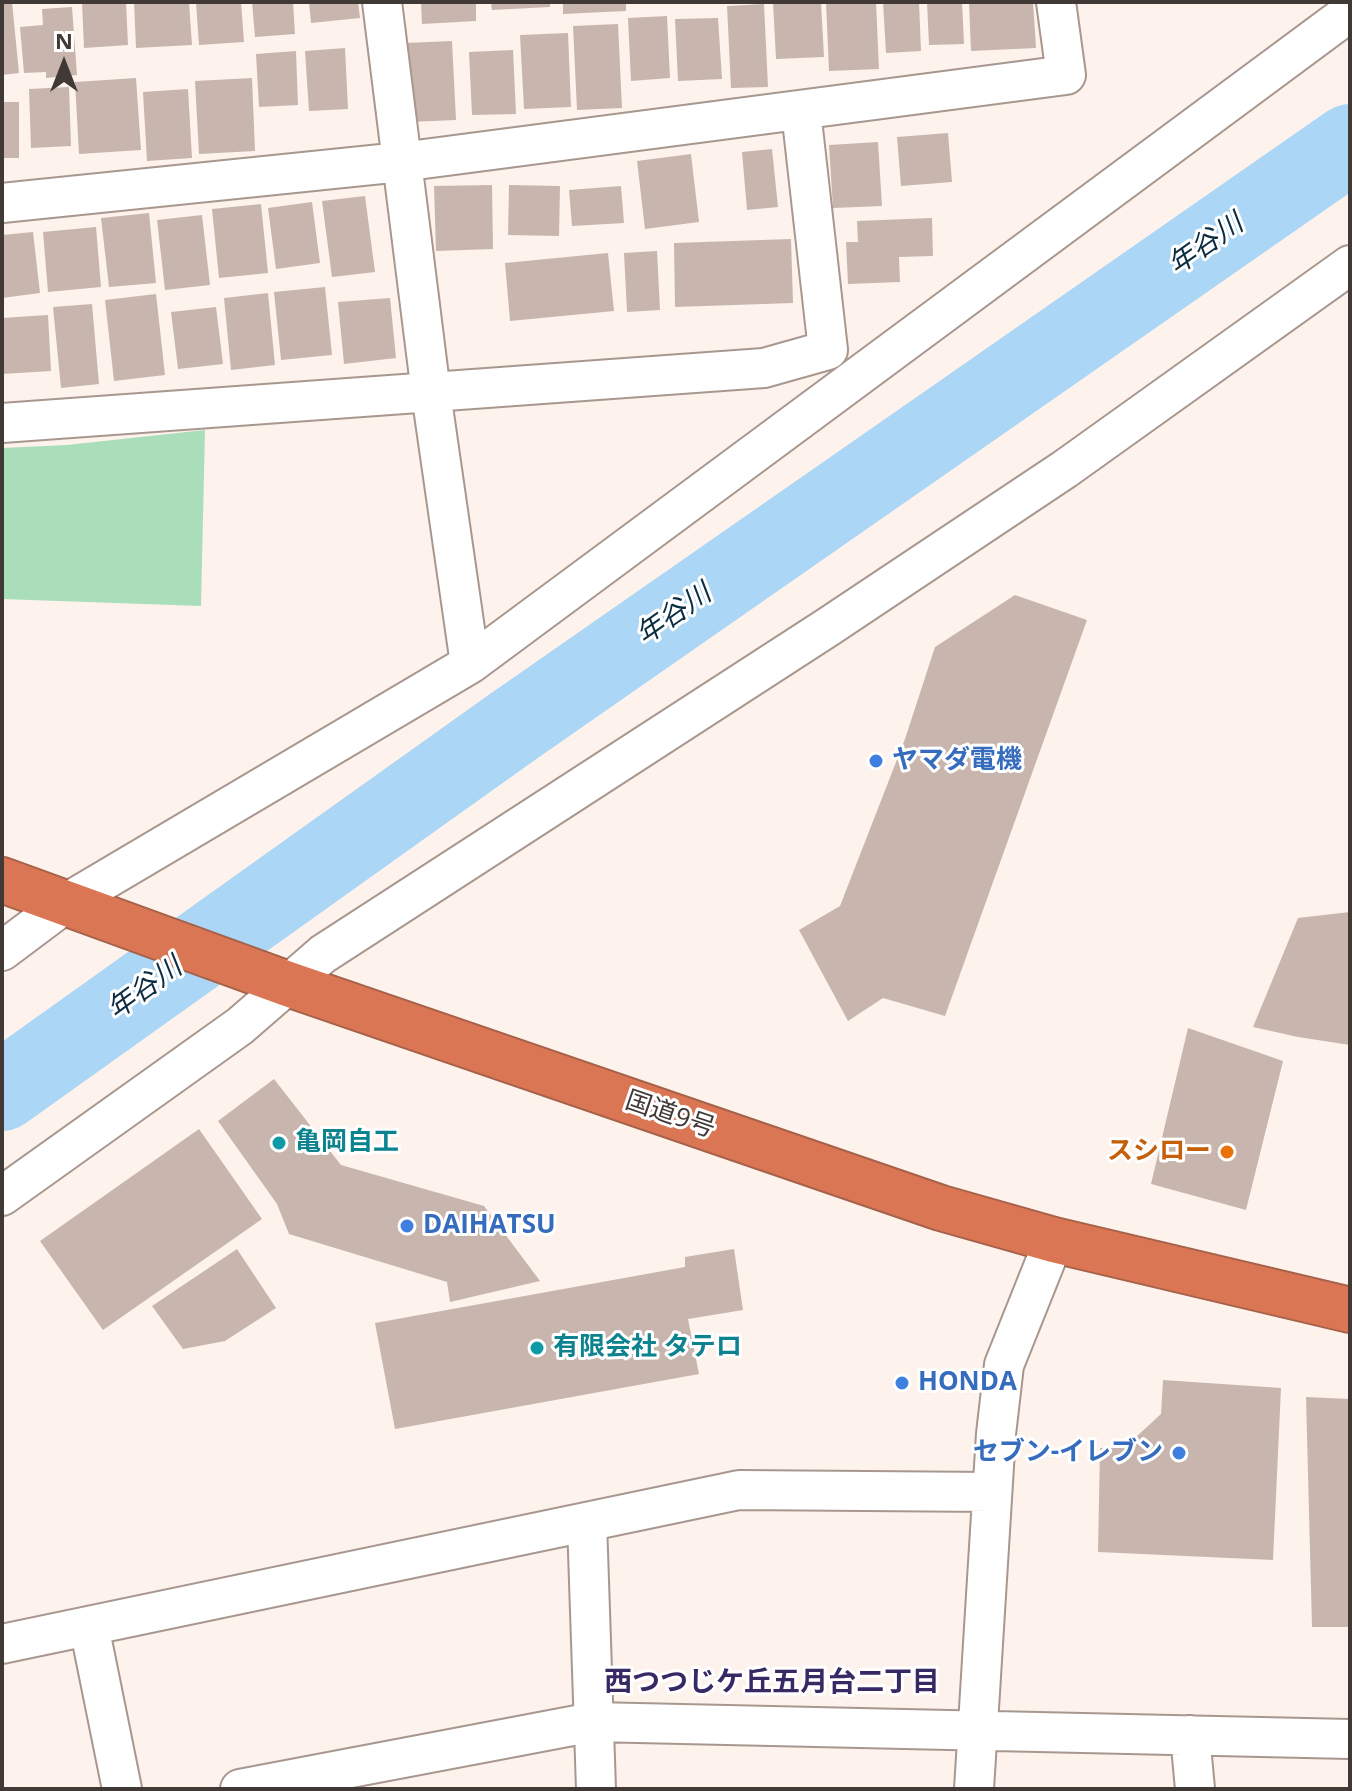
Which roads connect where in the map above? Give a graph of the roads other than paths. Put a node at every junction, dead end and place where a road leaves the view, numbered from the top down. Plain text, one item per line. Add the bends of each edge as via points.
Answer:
1 (382, 2) edge
2 (1056, 2) edge
3 (1350, 12) edge
4 (801, 111) junction
5 (401, 162) junction
6 (2, 203) edge
7 (1350, 265) edge
8 (431, 393) junction
9 (2, 423) edge
10 (470, 664) junction
11 (2, 880) edge
12 (82, 908) junction
13 (2, 951) edge
14 (277, 980) junction
15 (2, 1196) edge
16 (1054, 1240) junction
17 (1350, 1310) edge
18 (992, 1492) junction
19 (587, 1522) junction
20 (89, 1626) junction
21 (2, 1644) edge
22 (593, 1722) junction
23 (978, 1731) junction
24 (1190, 1735) junction
25 (1350, 1739) edge
26 (358, 1778) edge
27 (122, 1789) edge
28 (240, 1789) edge
29 (596, 1789) edge
30 (974, 1789) edge
31 (1195, 1789) edge

1 - 5 street
2 - 4 street via 1066,75
3 - 10 street
4 - 5 street
4 - 8 street via 828,350 764,368
5 - 6 street
5 - 8 street
7 - 14 street via 1065,469 828,627
8 - 9 street
8 - 10 street
10 - 12 street
11 - 12 highway, 国道9号
12 - 13 street
12 - 14 highway, 国道9号
14 - 15 street via 240,1026
14 - 16 highway, 国道9号 via 941,1208
16 - 17 highway, 国道9号
16 - 18 street via 1004,1365
18 - 19 street via 739,1490
18 - 23 street
19 - 20 street
19 - 22 street
20 - 21 street
20 - 27 street
22 - 23 street
22 - 26 street
22 - 29 street
23 - 24 street
23 - 30 street
24 - 25 street
24 - 31 street
26 - 28 street

